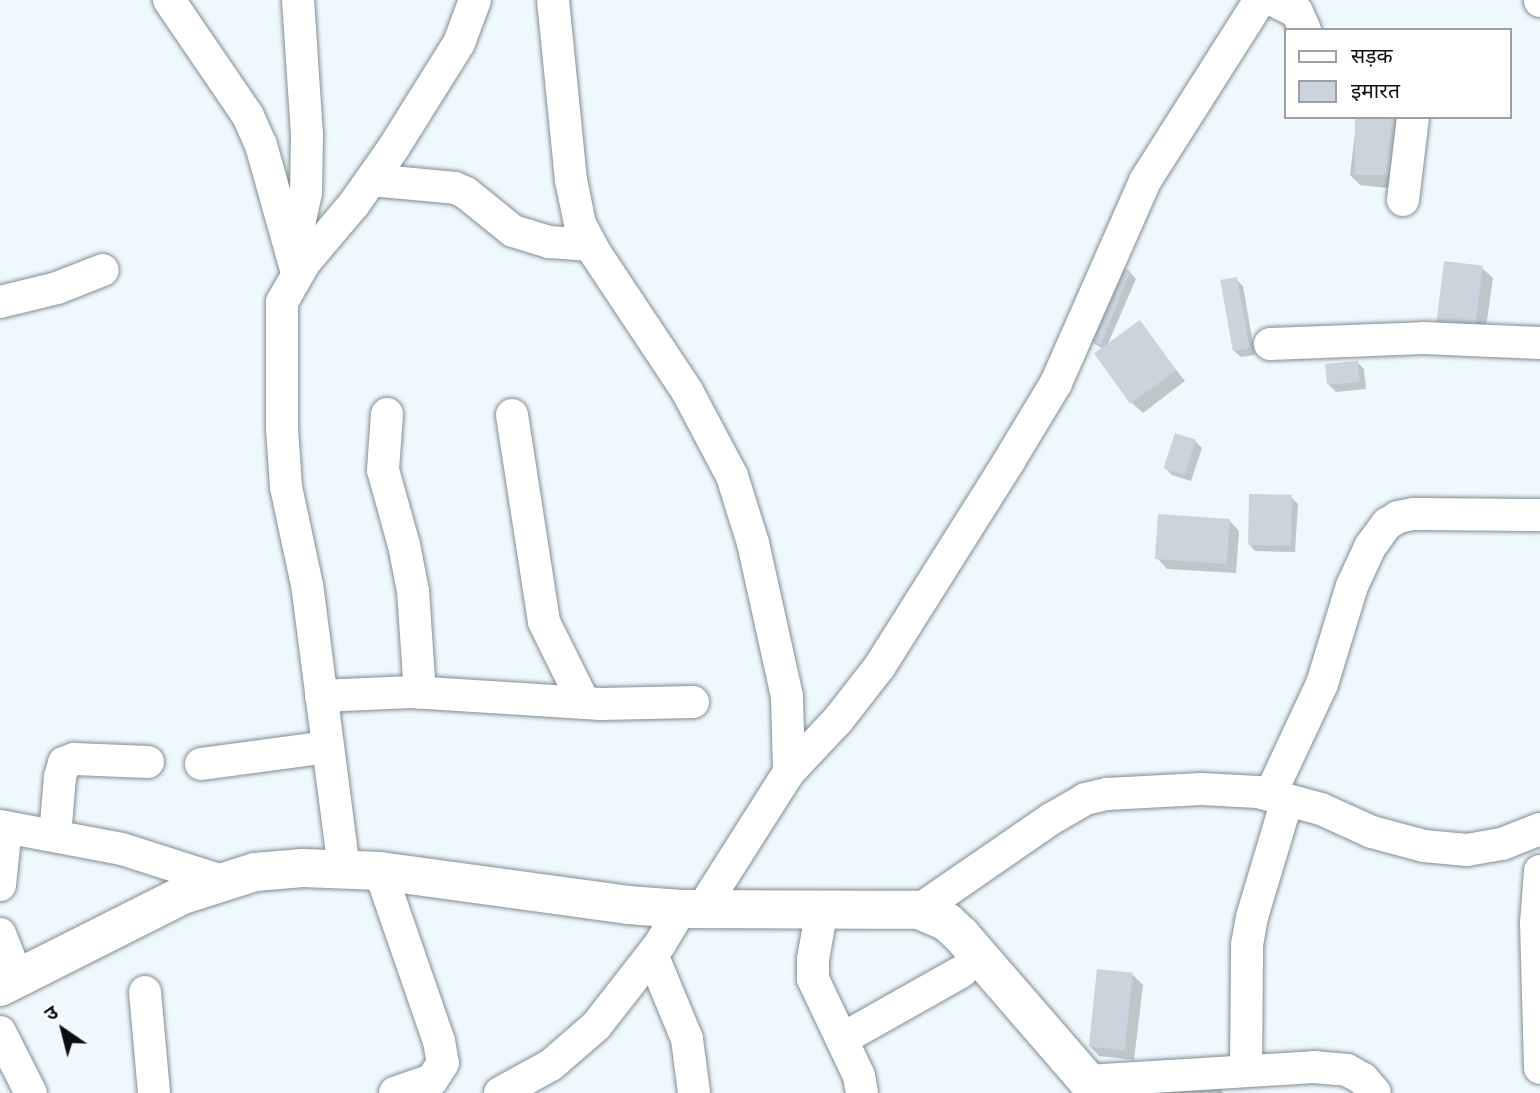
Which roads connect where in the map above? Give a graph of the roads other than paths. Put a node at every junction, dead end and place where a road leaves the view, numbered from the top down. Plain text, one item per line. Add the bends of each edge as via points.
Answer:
1 (169, 0) edge
2 (298, 0) edge
3 (475, 0) edge
4 (553, 0) edge
5 (1260, 0) edge
6 (1273, 0) edge
7 (1304, 28) edge
8 (1413, 119) edge
9 (371, 180) junction
10 (1403, 200) dead end
11 (591, 245) junction
12 (294, 265) junction
13 (103, 270) dead end
14 (0, 302) edge
15 (1540, 343) edge
16 (1270, 344) dead end
17 (387, 414) dead end
18 (512, 415) dead end
19 (1540, 515) edge
20 (420, 693) junction
21 (321, 696) junction
22 (693, 702) dead end
23 (584, 703) junction
24 (328, 747) junction
25 (148, 762) dead end
26 (201, 764) dead end
27 (789, 772) junction
28 (1278, 797) junction
29 (3, 826) edge
30 (1540, 829) edge
31 (55, 836) junction
32 (362, 870) junction
33 (1540, 871) edge
34 (222, 881) junction
35 (0, 885) edge
36 (692, 909) junction
37 (822, 909) junction
38 (919, 910) junction
39 (0, 934) edge
40 (650, 958) junction
41 (961, 972) dead end
42 (9, 982) edge
43 (145, 992) dead end
44 (0, 1032) edge
45 (842, 1039) junction
46 (1540, 1067) edge
47 (1246, 1070) junction
48 (444, 1083) edge
49 (1092, 1087) edge
50 (31, 1093) edge
51 (154, 1093) edge
52 (396, 1093) edge
53 (500, 1093) edge
54 (694, 1093) edge
55 (862, 1093) edge
56 (1376, 1093) edge

1 - 12 street via 248,116 261,145
2 - 12 street via 307,135 306,193
3 - 9 street via 453,52
4 - 11 street via 574,199
5 - 27 street via 1145,181 1056,383 1009,461 880,666
6 - 7 street via 1297,12
8 - 10 street
9 - 11 street via 456,188 513,231 549,242
9 - 12 street
11 - 27 street via 687,391 732,476 753,543 788,696
12 - 21 street via 282,302 283,458 307,585
13 - 14 street via 57,288
15 - 16 street via 1423,338
17 - 20 street via 383,470 413,591
18 - 23 street via 544,622
19 - 28 street via 1413,514 1387,524 1352,586 1322,684
20 - 21 street
20 - 23 street
21 - 24 street
22 - 23 street
24 - 26 street
24 - 32 street
25 - 31 street via 74,759 64,763
27 - 36 street
28 - 30 street via 1424,846 1467,850 1503,844
28 - 38 street via 1189,789 1131,791 1085,799
28 - 47 street via 1247,945
29 - 31 street
29 - 35 street
31 - 34 street via 122,849
32 - 34 highway via 279,870
32 - 36 highway via 628,905
32 - 48 street via 439,1041
33 - 46 street via 1536,923
34 - 42 highway via 183,895
36 - 37 highway
36 - 40 street
37 - 38 highway
37 - 45 street via 813,979
38 - 49 highway via 941,918 961,935
39 - 42 street
40 - 53 street via 596,1026 551,1065
40 - 54 street via 687,1039
41 - 45 street
43 - 51 street
44 - 50 street
45 - 55 street
47 - 49 street
47 - 56 street via 1347,1070
48 - 52 street via 432,1080

